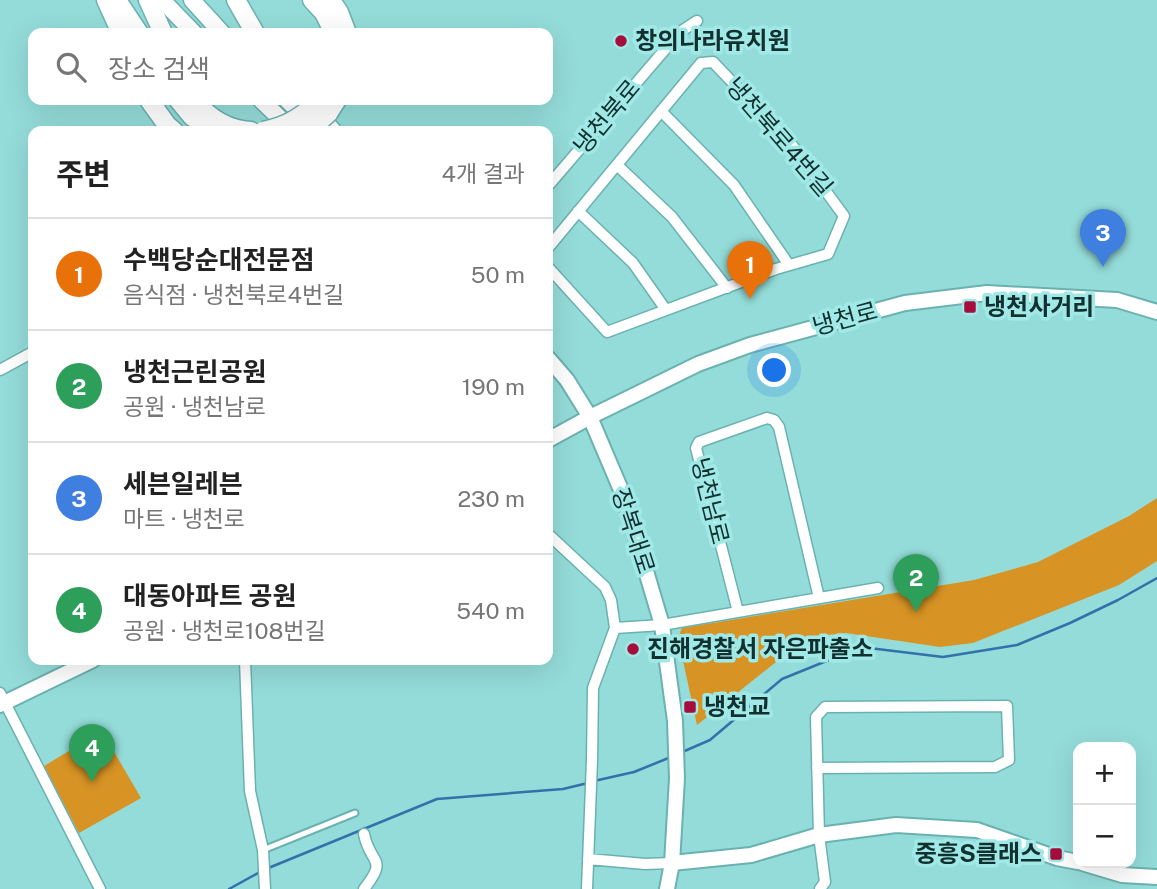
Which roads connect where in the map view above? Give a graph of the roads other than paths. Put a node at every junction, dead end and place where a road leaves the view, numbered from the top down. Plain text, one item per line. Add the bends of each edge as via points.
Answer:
1 (106, 0) edge
2 (118, 0) edge
3 (148, 0) edge
4 (162, 0) edge
5 (192, 0) edge
6 (236, 0) edge
7 (312, 0) edge
8 (332, 0) edge
9 (697, 21) dead end
10 (119, 28) edge
11 (136, 28) edge
12 (161, 28) edge
13 (189, 28) edge
14 (217, 28) edge
15 (252, 28) edge
16 (332, 28) edge
17 (346, 28) edge
18 (153, 105) edge
19 (181, 105) edge
20 (198, 105) edge
21 (266, 105) edge
22 (292, 105) edge
23 (321, 110) edge
24 (662, 111) junction
25 (168, 126) edge
26 (204, 126) edge
27 (224, 126) edge
28 (283, 126) edge
29 (288, 126) edge
30 (314, 126) edge
31 (314, 126) edge
32 (617, 165) junction
33 (553, 180) edge
34 (578, 211) junction
35 (553, 242) edge
36 (789, 265) junction
37 (553, 273) edge
38 (727, 288) junction
39 (666, 310) junction
40 (1157, 312) edge
41 (28, 355) edge
42 (553, 364) edge
43 (0, 370) edge
44 (590, 418) junction
45 (553, 435) edge
46 (553, 539) edge
47 (877, 588) dead end
48 (819, 598) junction
49 (737, 612) junction
50 (662, 625) junction
51 (615, 628) junction
52 (82, 665) edge
53 (245, 665) edge
54 (2, 700) edge
55 (817, 768) junction
56 (355, 813) dead end
57 (364, 834) dead end
58 (819, 835) junction
59 (263, 850) junction
60 (588, 859) junction
61 (1073, 861) edge
62 (672, 863) junction
63 (1099, 868) edge
64 (1157, 877) edge
65 (100, 889) edge
66 (265, 889) edge
67 (364, 889) edge
68 (587, 889) edge
69 (667, 889) edge
70 (820, 889) edge

1 - 10 highway
2 - 11 main road
3 - 12 highway
4 - 13 main road
5 - 14 main road
6 - 15 highway
7 - 16 highway
8 - 17 main road
9 - 33 street, 냉천북로 via 680,32
18 - 25 highway
19 - 26 main road
20 - 27 highway
21 - 29 main road
22 - 30 main road
23 - 28 highway, bridge
23 - 31 main road, bridge
24 - 32 street
24 - 36 street via 734,185
24 - 36 street, 냉천북로4번길 via 701,63 713,62 792,145 844,216 828,254
32 - 34 street
32 - 38 street via 672,217
34 - 35 street
34 - 39 street via 633,263
36 - 38 street, 냉천북로4번길
37 - 39 street, 냉천북로4번길 via 607,332
38 - 39 street, 냉천북로4번길
40 - 44 main road, 냉천로 via 1117,300 987,293 905,303 750,345 698,364
41 - 43 street
42 - 44 main road, 장복대로
44 - 45 main road, 냉천로
44 - 50 main road, 장복대로 via 624,496
46 - 51 street via 605,587
47 - 48 street
48 - 49 street
48 - 49 street, 냉천남로 via 779,427 767,418 699,442 696,448
49 - 50 street
50 - 51 street
50 - 62 main road, 장복대로 via 675,721
51 - 60 street via 593,688
52 - 54 main road
53 - 59 street via 250,791
54 - 65 street
55 - 55 street via 816,717 825,707 1007,706 1009,760 995,768
55 - 58 street
56 - 59 lane
57 - 67 street via 377,868
58 - 61 main road via 896,825 977,830
58 - 62 main road via 751,855
58 - 70 street via 825,882
59 - 66 street
60 - 62 street
60 - 68 street
62 - 69 main road
63 - 64 main road

